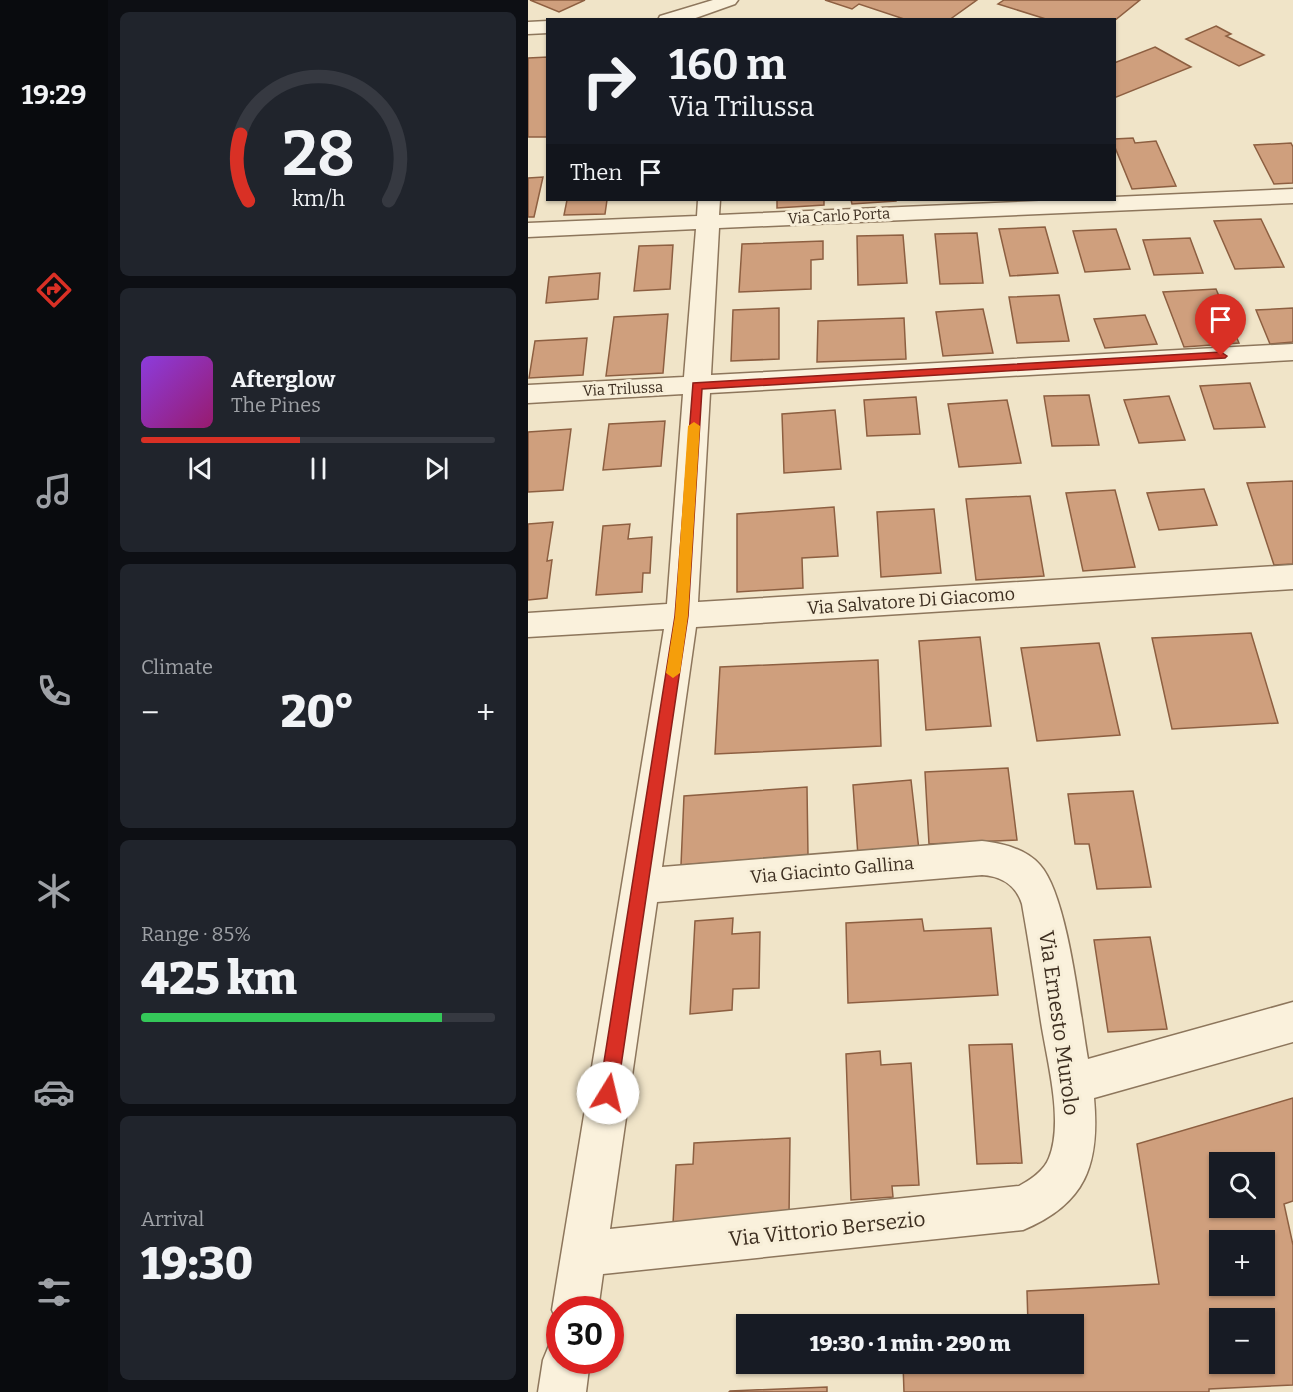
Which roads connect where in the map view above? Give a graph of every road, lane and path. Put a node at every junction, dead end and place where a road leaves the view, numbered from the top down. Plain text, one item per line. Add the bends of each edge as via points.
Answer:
1 (729, 0) edge
2 (675, 18) edge
3 (546, 27) edge
4 (528, 28) edge
5 (1293, 196) edge
6 (1098, 201) edge
7 (1116, 201) edge
8 (708, 211) edge
9 (528, 230) edge
10 (1293, 352) edge
11 (697, 385) junction
12 (528, 394) edge
13 (1293, 577) edge
14 (682, 616) junction
15 (528, 625) edge
16 (1021, 870) joint
17 (640, 886) junction
18 (1293, 1022) edge
19 (1072, 1084) junction
20 (1060, 1180) joint
21 (583, 1254) junction
22 (577, 1296) edge
23 (565, 1374) edge
24 (562, 1392) edge

1 - 2 street
3 - 4 street
5 - 7 street, Via Carlo Porta
6 - 8 street, Via Carlo Porta
8 - 9 street, Via Carlo Porta
8 - 11 street
10 - 11 street, Via Trilussa
11 - 12 street, Via Trilussa
11 - 14 street
13 - 14 street, Via Salvatore Di Giacomo
14 - 15 street, Via Salvatore Di Giacomo
14 - 17 street
16 - 17 street, Via Giacinto Gallina via 1000,859 982,858
16 - 19 street, Via Ernesto Murolo via 1036,888 1041,904
17 - 21 street
18 - 19 street
19 - 20 street, Via Ernesto Murolo via 1074,1138 1068,1166
20 - 21 street, Via Vittorio Bersezio via 1047,1194 1012,1210
21 - 22 street
23 - 24 street

